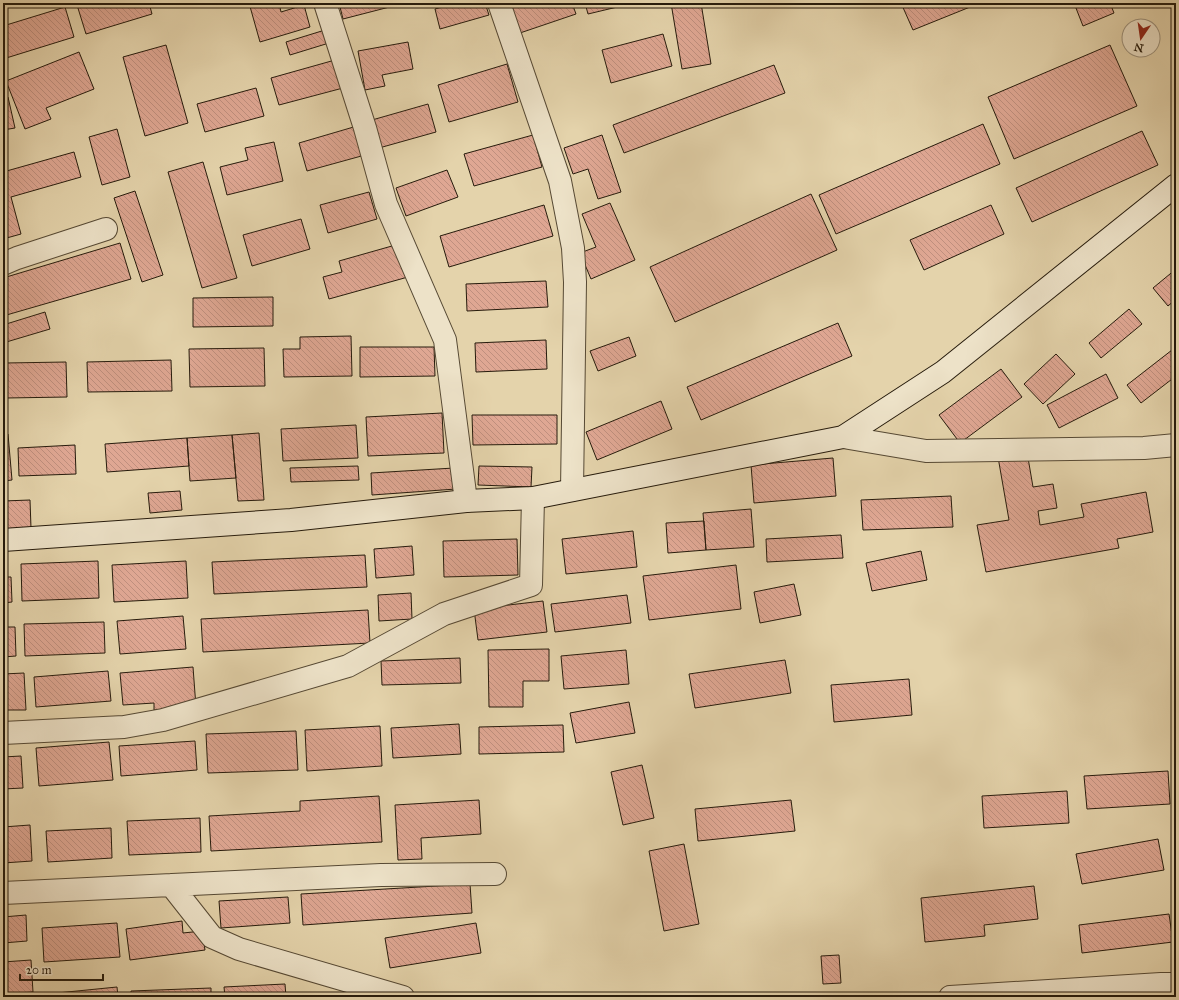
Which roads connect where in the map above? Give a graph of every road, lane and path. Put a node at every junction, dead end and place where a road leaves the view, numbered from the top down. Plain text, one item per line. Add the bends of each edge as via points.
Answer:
1 (325, 3) edge
2 (499, 3) edge
3 (1176, 185) edge
4 (106, 229) dead end
5 (3, 264) edge
6 (843, 437) junction
7 (1176, 446) edge
8 (572, 490) junction
9 (533, 498) junction
10 (466, 501) junction
11 (3, 540) edge
12 (3, 733) edge
13 (495, 874) dead end
14 (171, 885) junction
15 (3, 892) edge
16 (1176, 984) edge
17 (403, 997) edge
18 (950, 997) edge

1 - 10 street via 386,204 445,340
2 - 8 street via 560,181 573,248 575,282
3 - 6 street via 943,372
4 - 5 street
6 - 7 street via 926,451
6 - 8 street
8 - 9 street
9 - 10 street
9 - 12 street via 531,585 444,614 348,666 163,720 124,727
10 - 11 street via 291,520
13 - 14 street via 381,875
14 - 15 street
14 - 17 street via 212,937 239,949
16 - 18 street

